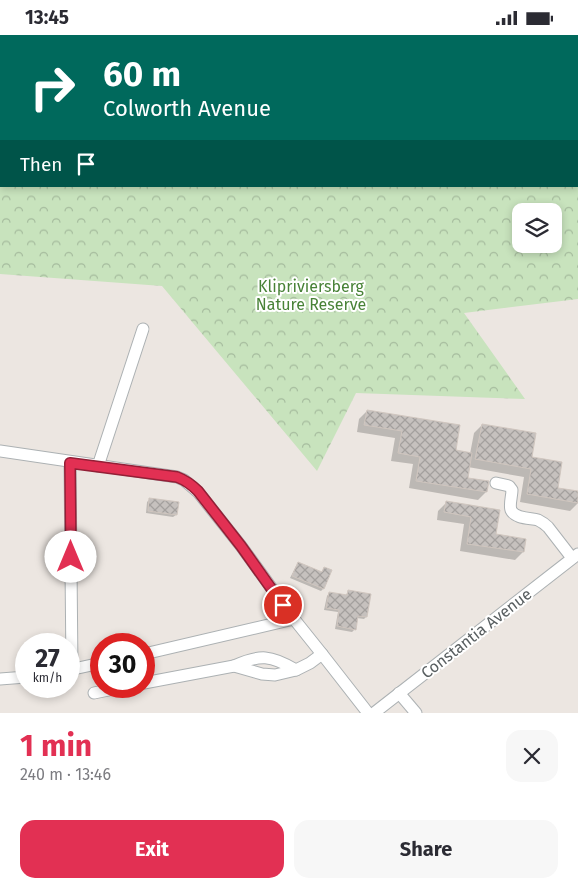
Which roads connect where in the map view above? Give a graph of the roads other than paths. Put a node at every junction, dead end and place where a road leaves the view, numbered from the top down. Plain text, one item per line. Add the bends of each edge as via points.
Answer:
1 (144, 329) dead end
2 (0, 451) edge
3 (70, 463) junction
4 (98, 466) junction
5 (496, 483) dead end
6 (575, 556) edge
7 (294, 619) junction
8 (70, 633) edge
9 (155, 651) edge
10 (322, 654) junction
11 (234, 666) junction
12 (296, 670) junction
13 (15, 678) edge
14 (0, 679) edge
15 (155, 681) edge
16 (400, 693) junction
17 (368, 713) edge
18 (374, 713) edge
19 (416, 713) edge

1 - 4 street
2 - 3 street
3 - 4 street
3 - 8 street
4 - 7 street via 177,477 194,487
5 - 6 street via 512,490 513,513 544,523
6 - 16 street, Constantia Avenue
7 - 9 street
7 - 10 street
10 - 12 street
10 - 17 street
11 - 12 street via 275,675
11 - 12 street via 248,660 270,658
11 - 15 street
13 - 14 street
16 - 18 street, Constantia Avenue
16 - 19 street

